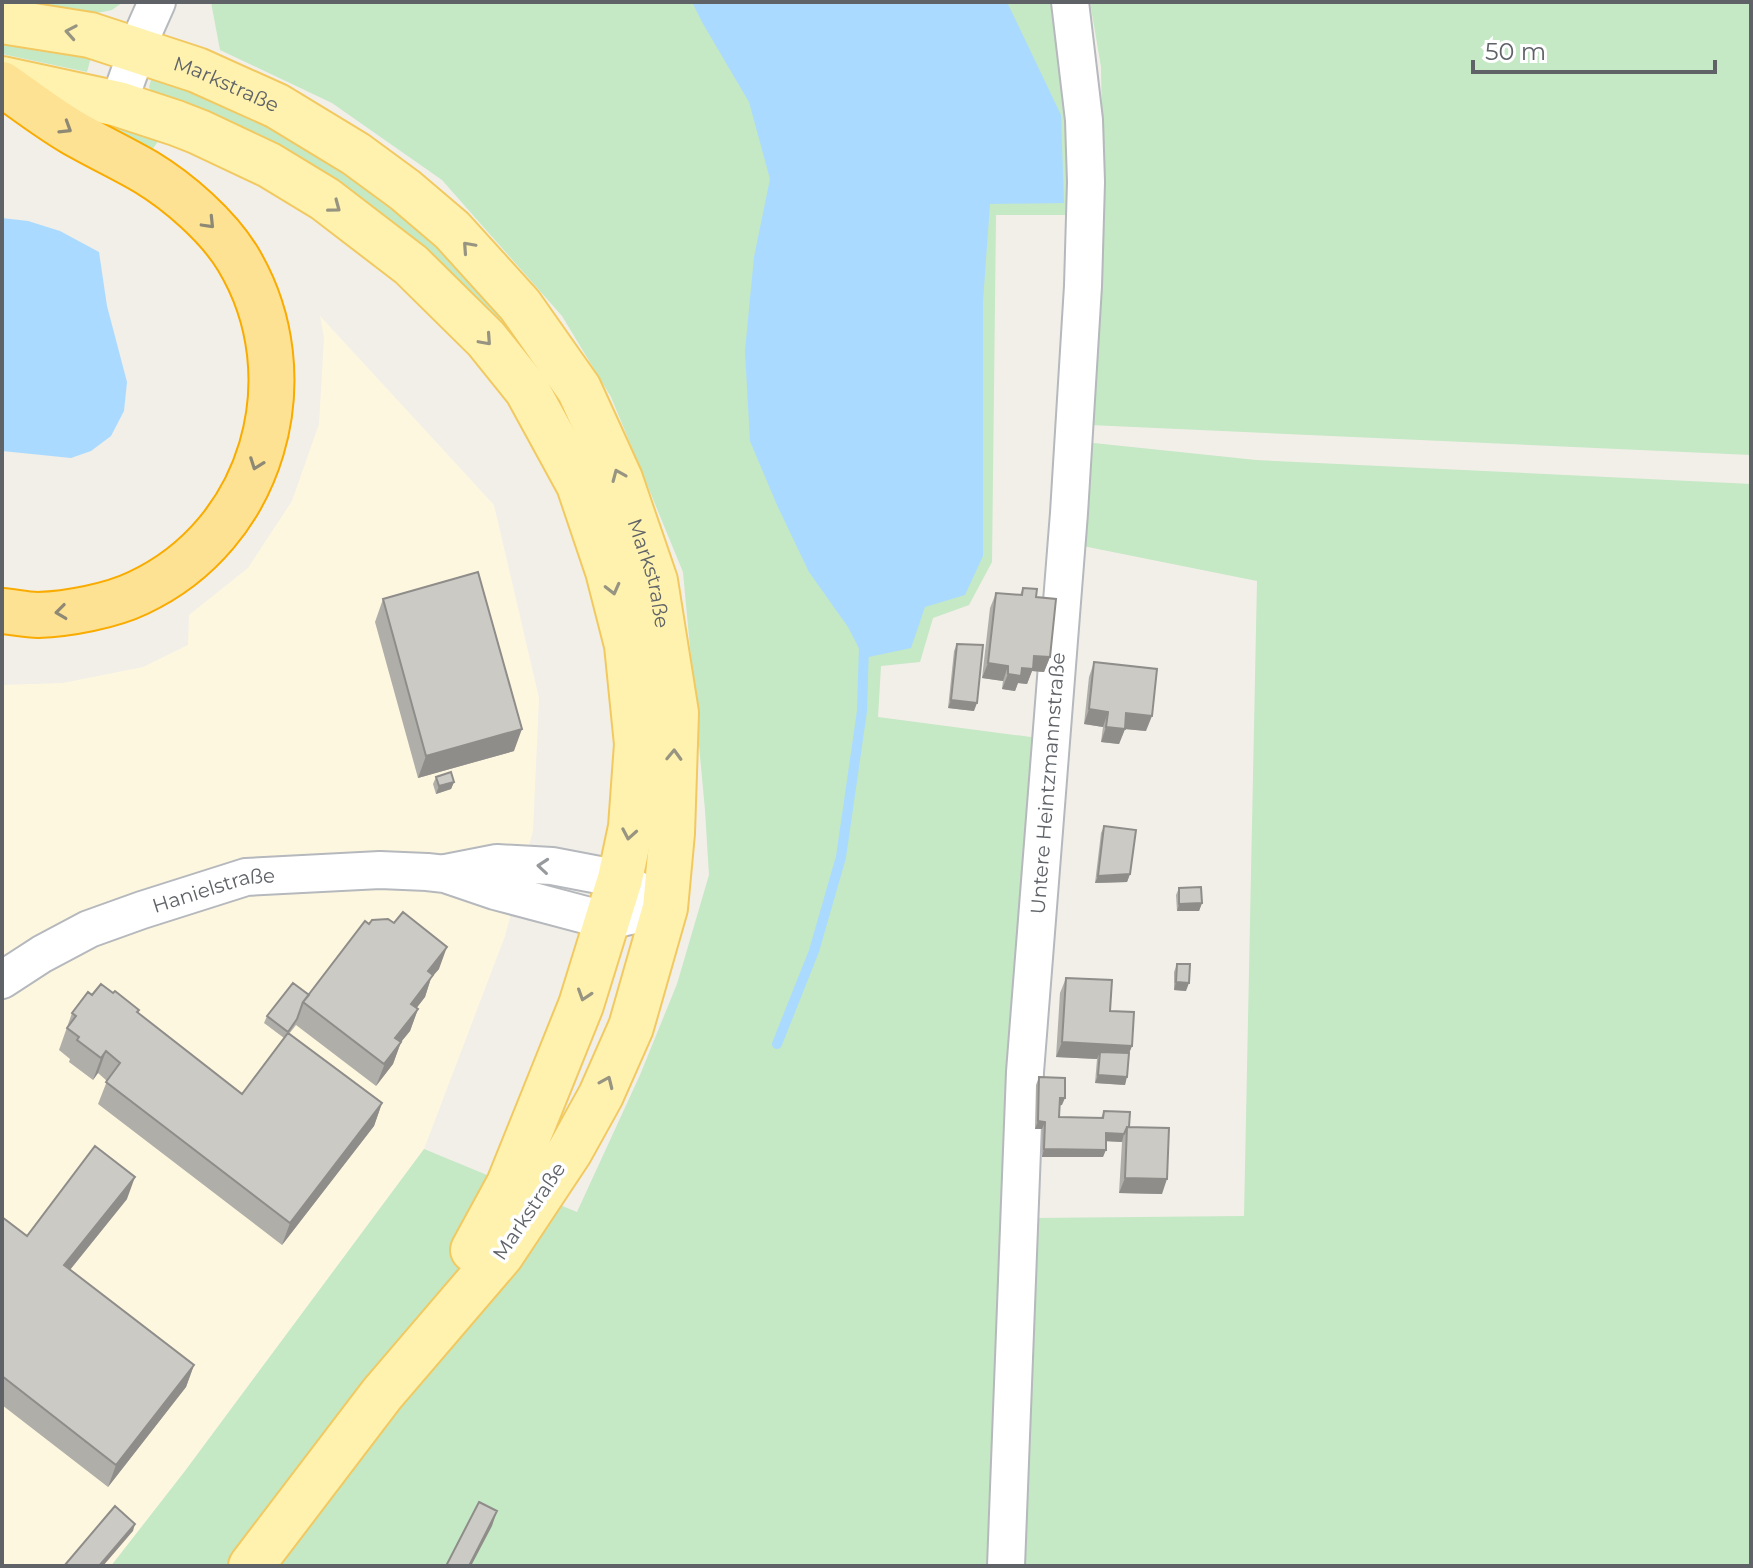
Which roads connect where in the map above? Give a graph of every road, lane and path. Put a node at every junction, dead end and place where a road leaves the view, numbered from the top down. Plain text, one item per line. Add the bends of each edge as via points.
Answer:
1 (157, 2) edge
2 (1070, 2) edge
3 (2, 21) edge
4 (137, 51) junction
5 (2, 82) edge
6 (118, 104) junction
7 (2, 611) edge
8 (445, 874) junction
9 (620, 879) junction
10 (665, 908) junction
11 (608, 921) junction
12 (2, 980) edge
13 (382, 1394) junction
14 (251, 1566) edge
15 (1006, 1566) edge

1 - 4 street
2 - 15 street, Untere Heintzmannstraße via 1084,120 1083,286 1025,1072
4 -> 3 main road, Markstraße via 90,35
4 - 6 street
10 -> 4 main road, Markstraße via 676,713 655,581 620,479 579,389 520,305 452,230 405,190 277,106 197,70
5 - 6 main road, Markstraße
5 -> 7 highway via 69,131 149,174 219,234 258,300 270,346 272,388 268,431 255,471 236,508 192,558 165,580 96,608 38,615
6 -> 9 main road, Markstraße via 199,132 325,199 411,265 486,339 527,390 579,485 627,645 637,744 631,827
9 -> 8 street, Hanielstraße via 552,866 497,863
8 - 11 street, Hanielstraße
8 - 12 street, Hanielstraße via 380,870 246,877 89,929
9 - 10 street, Hanielstraße
9 - 11 main road, Markstraße
10 - 11 street, Hanielstraße
13 -> 10 main road, Markstraße via 501,1255 570,1151 631,1027
11 -> 13 main road, Markstraße via 581,1005 509,1184 478,1243
13 - 14 main road, Markstraße

